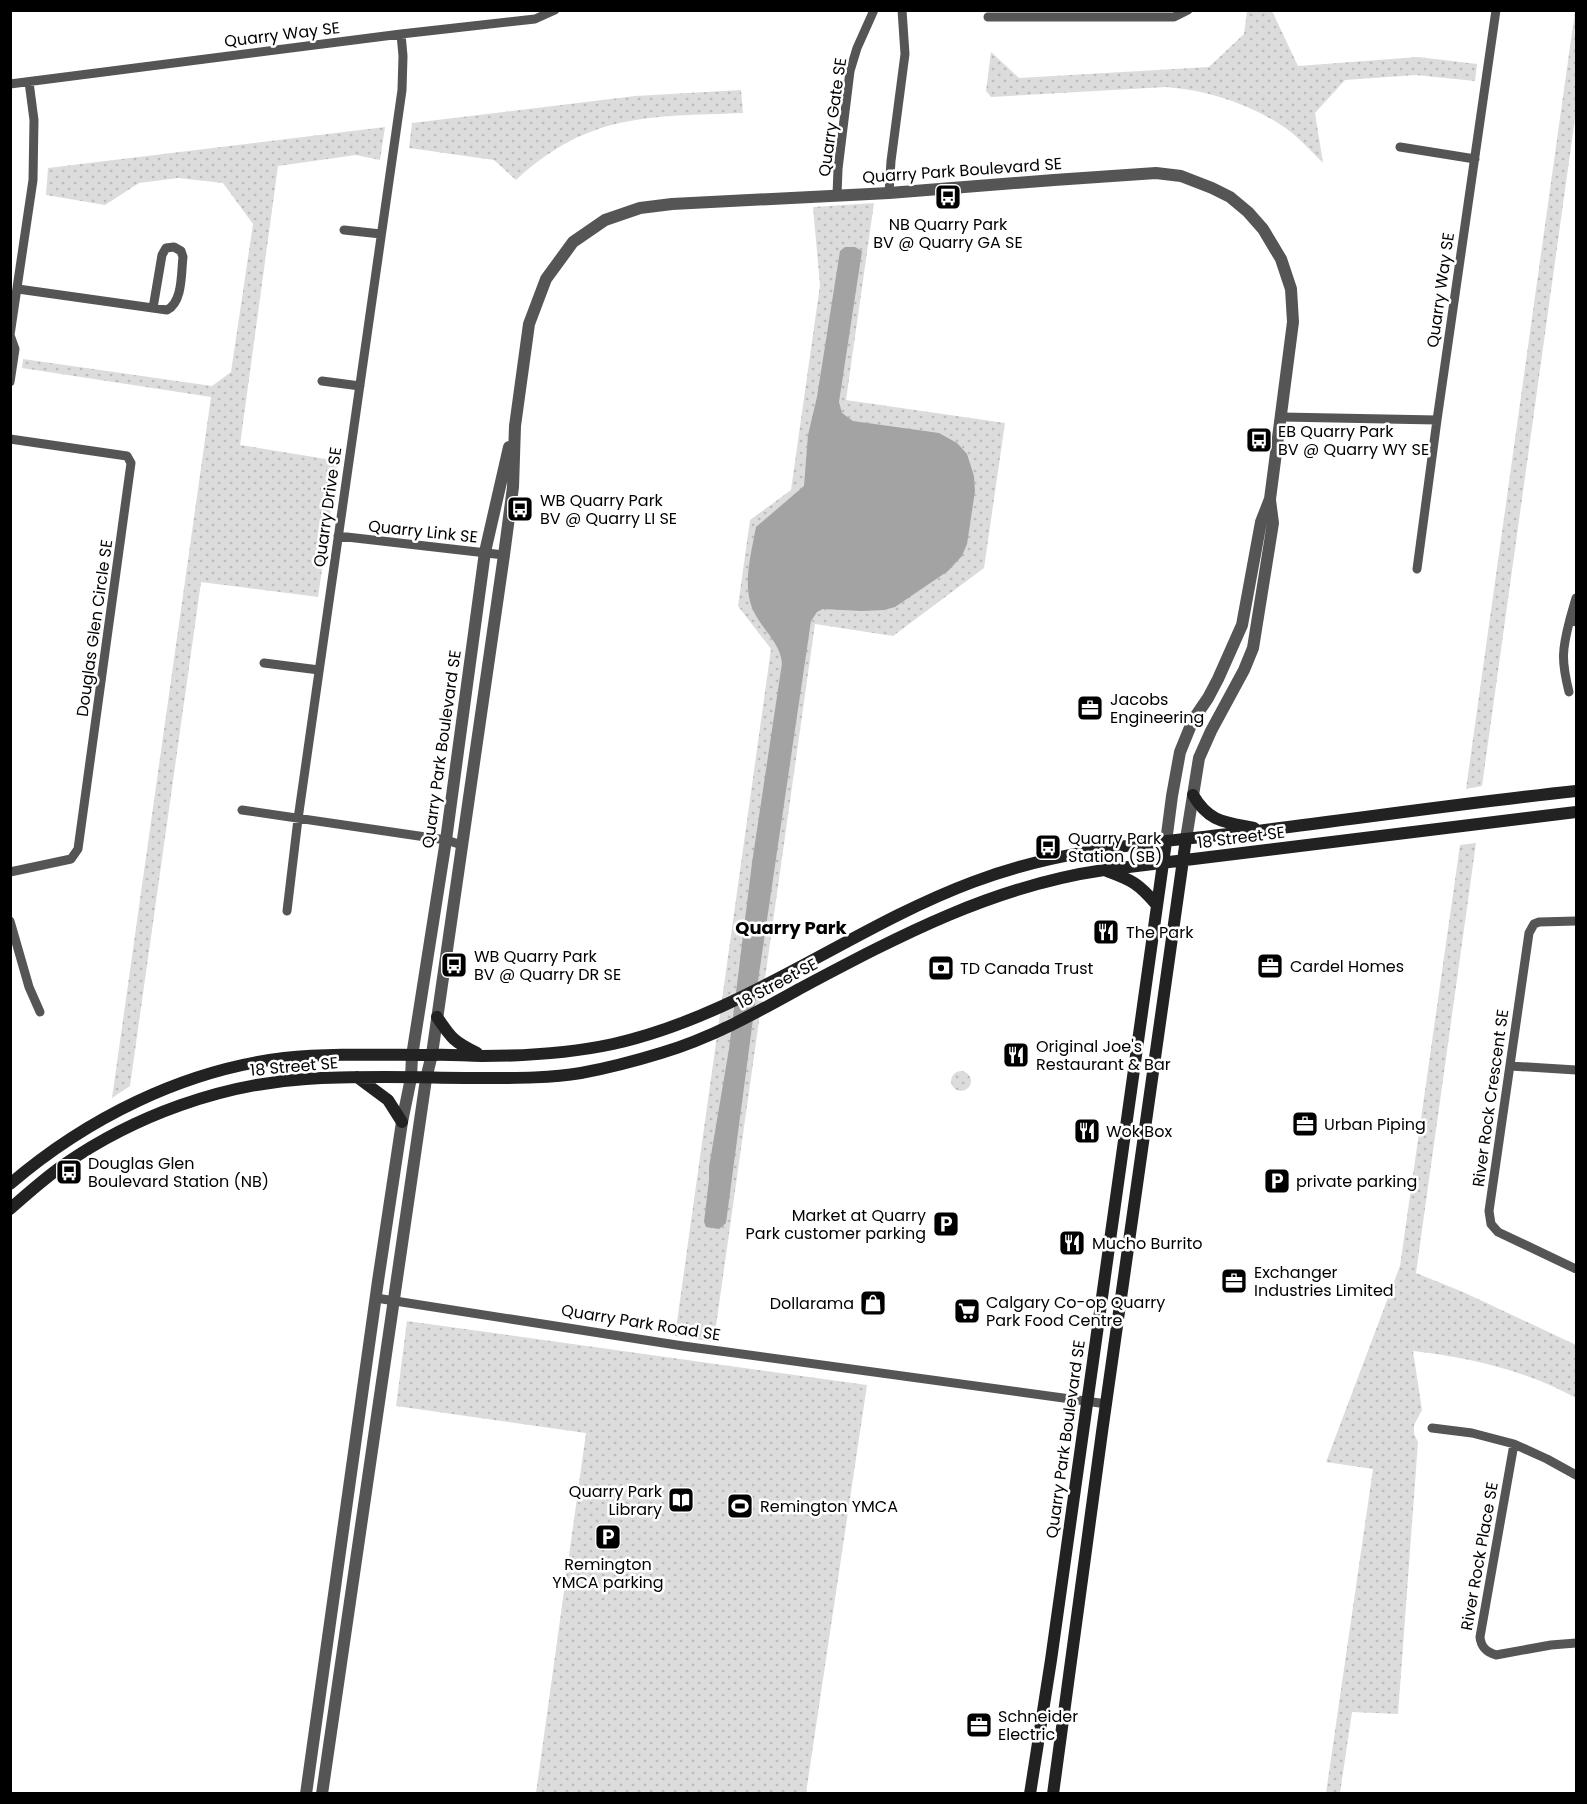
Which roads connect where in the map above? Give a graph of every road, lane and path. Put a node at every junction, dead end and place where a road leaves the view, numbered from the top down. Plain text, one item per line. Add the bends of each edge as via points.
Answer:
1 (555, 10) edge
2 (874, 10) edge
3 (902, 10) edge
4 (1188, 10) edge
5 (1496, 10) edge
6 (988, 17) dead end
7 (401, 34) junction
8 (29, 82) junction
9 (10, 84) edge
10 (1400, 147) dead end
11 (1474, 159) junction
12 (889, 193) junction
13 (837, 195) junction
14 (344, 230) dead end
15 (381, 234) junction
16 (18, 289) junction
17 (153, 308) junction
18 (10, 335) edge
19 (322, 381) dead end
20 (10, 382) edge
21 (360, 386) junction
22 (1282, 417) junction
23 (1437, 420) junction
24 (515, 426) junction
25 (10, 438) edge
26 (1270, 499) junction
27 (338, 536) junction
28 (485, 552) junction
29 (504, 555) junction
30 (1417, 569) dead end
31 (1576, 598) edge
32 (1573, 621) edge
33 (264, 663) dead end
34 (319, 670) junction
35 (1569, 692) dead end
36 (1576, 791) edge
37 (1193, 795) junction
38 (242, 810) dead end
39 (1576, 812) edge
40 (298, 819) junction
41 (1267, 830) junction
42 (1186, 839) junction
43 (446, 840) junction
44 (1166, 842) junction
45 (462, 845) junction
46 (1183, 861) junction
47 (1162, 863) junction
48 (1104, 870) junction
49 (10, 872) edge
50 (1156, 904) junction
51 (287, 911) dead end
52 (10, 921) edge
53 (1576, 921) edge
54 (40, 1012) dead end
55 (436, 1017) junction
56 (432, 1054) junction
57 (412, 1056) junction
58 (484, 1056) junction
59 (1510, 1066) junction
60 (1576, 1070) edge
61 (357, 1077) junction
62 (411, 1078) junction
63 (426, 1078) junction
64 (402, 1122) junction
65 (10, 1184) edge
66 (10, 1209) edge
67 (1576, 1269) edge
68 (376, 1298) junction
69 (393, 1300) junction
70 (1086, 1401) junction
71 (1107, 1404) junction
72 (1432, 1428) dead end
73 (1514, 1444) junction
74 (1576, 1475) edge
75 (340, 1548) junction
76 (357, 1551) junction
77 (1576, 1642) edge
78 (306, 1794) edge
79 (322, 1794) edge
80 (1030, 1794) edge
81 (1053, 1794) edge

1 - 7 street, Quarry Way SE via 535,19
2 - 13 street, Quarry Gate SE via 850,71
3 - 12 street via 905,54
4 - 6 street via 1174,16
5 - 11 street, Quarry Way SE
7 - 8 street, Quarry Way SE
7 - 15 street, Quarry Drive SE via 402,90
8 - 9 street, Quarry Way SE
8 - 16 street via 34,120 33,180
10 - 11 street
11 - 23 street, Quarry Way SE
12 - 13 street, Quarry Park Boulevard SE
12 - 22 street, Quarry Park Boulevard SE via 1156,173 1181,177 1230,197 1263,229 1281,259 1292,289 1293,322
13 - 24 street, Quarry Park Boulevard SE via 640,208 605,220 573,242 546,279 529,324
14 - 15 street
15 - 21 street, Quarry Drive SE
16 - 17 street
16 - 18 street
17 - 17 street via 167,310 177,300 183,257 174,247 166,248 162,255
18 - 20 street via 15,349
19 - 21 street
21 - 27 street, Quarry Drive SE
22 - 23 street
22 - 26 street, Quarry Park Boulevard SE
23 - 30 street, Quarry Way SE
24 - 28 street, Quarry Park Boulevard SE
24 - 29 street, Quarry Park Boulevard SE via 513,487
25 - 49 street, Douglas Glen Circle SE via 127,456 131,463 78,849 71,859
26 - 37 street, Quarry Park Boulevard SE via 1273,523 1253,648 1199,758
26 - 44 street, Quarry Park Boulevard SE via 1261,522 1242,625 1180,752
27 - 28 street, Quarry Link SE
27 - 34 street, Quarry Drive SE
28 - 29 street, Quarry Link SE
28 - 43 street, Quarry Park Boulevard SE
29 - 45 street, Quarry Park Boulevard SE
31 - 32 street
32 - 35 street via 1562,662
33 - 34 street
34 - 40 street, Quarry Drive SE
36 - 41 main road, 18 Street SE
37 - 41 main road via 1210,817
37 - 42 street, Quarry Park Boulevard SE
38 - 40 street
39 - 46 main road, 18 Street SE
40 - 43 street
40 - 51 street, Quarry Drive SE
41 - 42 main road, 18 Street SE
42 - 44 main road, 18 Street SE
42 - 46 main road, Quarry Park Boulevard SE
43 - 45 street
43 - 57 street, Quarry Park Boulevard SE
44 - 47 main road, Quarry Park Boulevard SE
44 - 58 main road, 18 Street SE via 1058,857 975,881 879,925 754,991 651,1034 569,1051
45 - 55 street, Quarry Park Boulevard SE
46 - 47 main road, 18 Street SE
46 - 71 main road, Quarry Park Boulevard SE
47 - 48 main road, 18 Street SE
47 - 50 main road, Quarry Park Boulevard SE
48 - 50 main road via 1130,879
48 - 63 main road, 18 Street SE via 1039,882 945,915 740,1022 661,1053 579,1073 522,1078
50 - 70 main road, Quarry Park Boulevard SE
52 - 54 street
53 - 59 street, River Rock Crescent SE via 1539,921 1531,928
55 - 56 street, Quarry Park Boulevard SE
55 - 58 main road via 458,1044
56 - 57 main road, 18 Street SE
56 - 58 main road, 18 Street SE
56 - 63 street, Quarry Park Boulevard SE
57 - 62 street, Quarry Park Boulevard SE
57 - 65 main road, 18 Street SE via 283,1058 213,1073 104,1117
59 - 60 street
59 - 67 street, River Rock Crescent SE via 1489,1218 1494,1229 1503,1235
61 - 62 main road, 18 Street SE
61 - 64 main road via 388,1100
61 - 66 main road, 18 Street SE via 250,1086 193,1100 152,1116 66,1163
62 - 63 main road, 18 Street SE
62 - 64 street
63 - 69 street
64 - 68 street
68 - 69 street, Quarry Park Road SE
68 - 75 street
69 - 70 street, Quarry Park Road SE via 683,1346
69 - 76 street
70 - 71 street, Quarry Park Road SE
70 - 80 main road, Quarry Park Boulevard SE
71 - 81 main road, Quarry Park Boulevard SE
72 - 73 street
73 - 74 street
73 - 77 street, River Rock Place SE via 1481,1643 1496,1655
75 - 76 street
75 - 78 street
76 - 79 street

